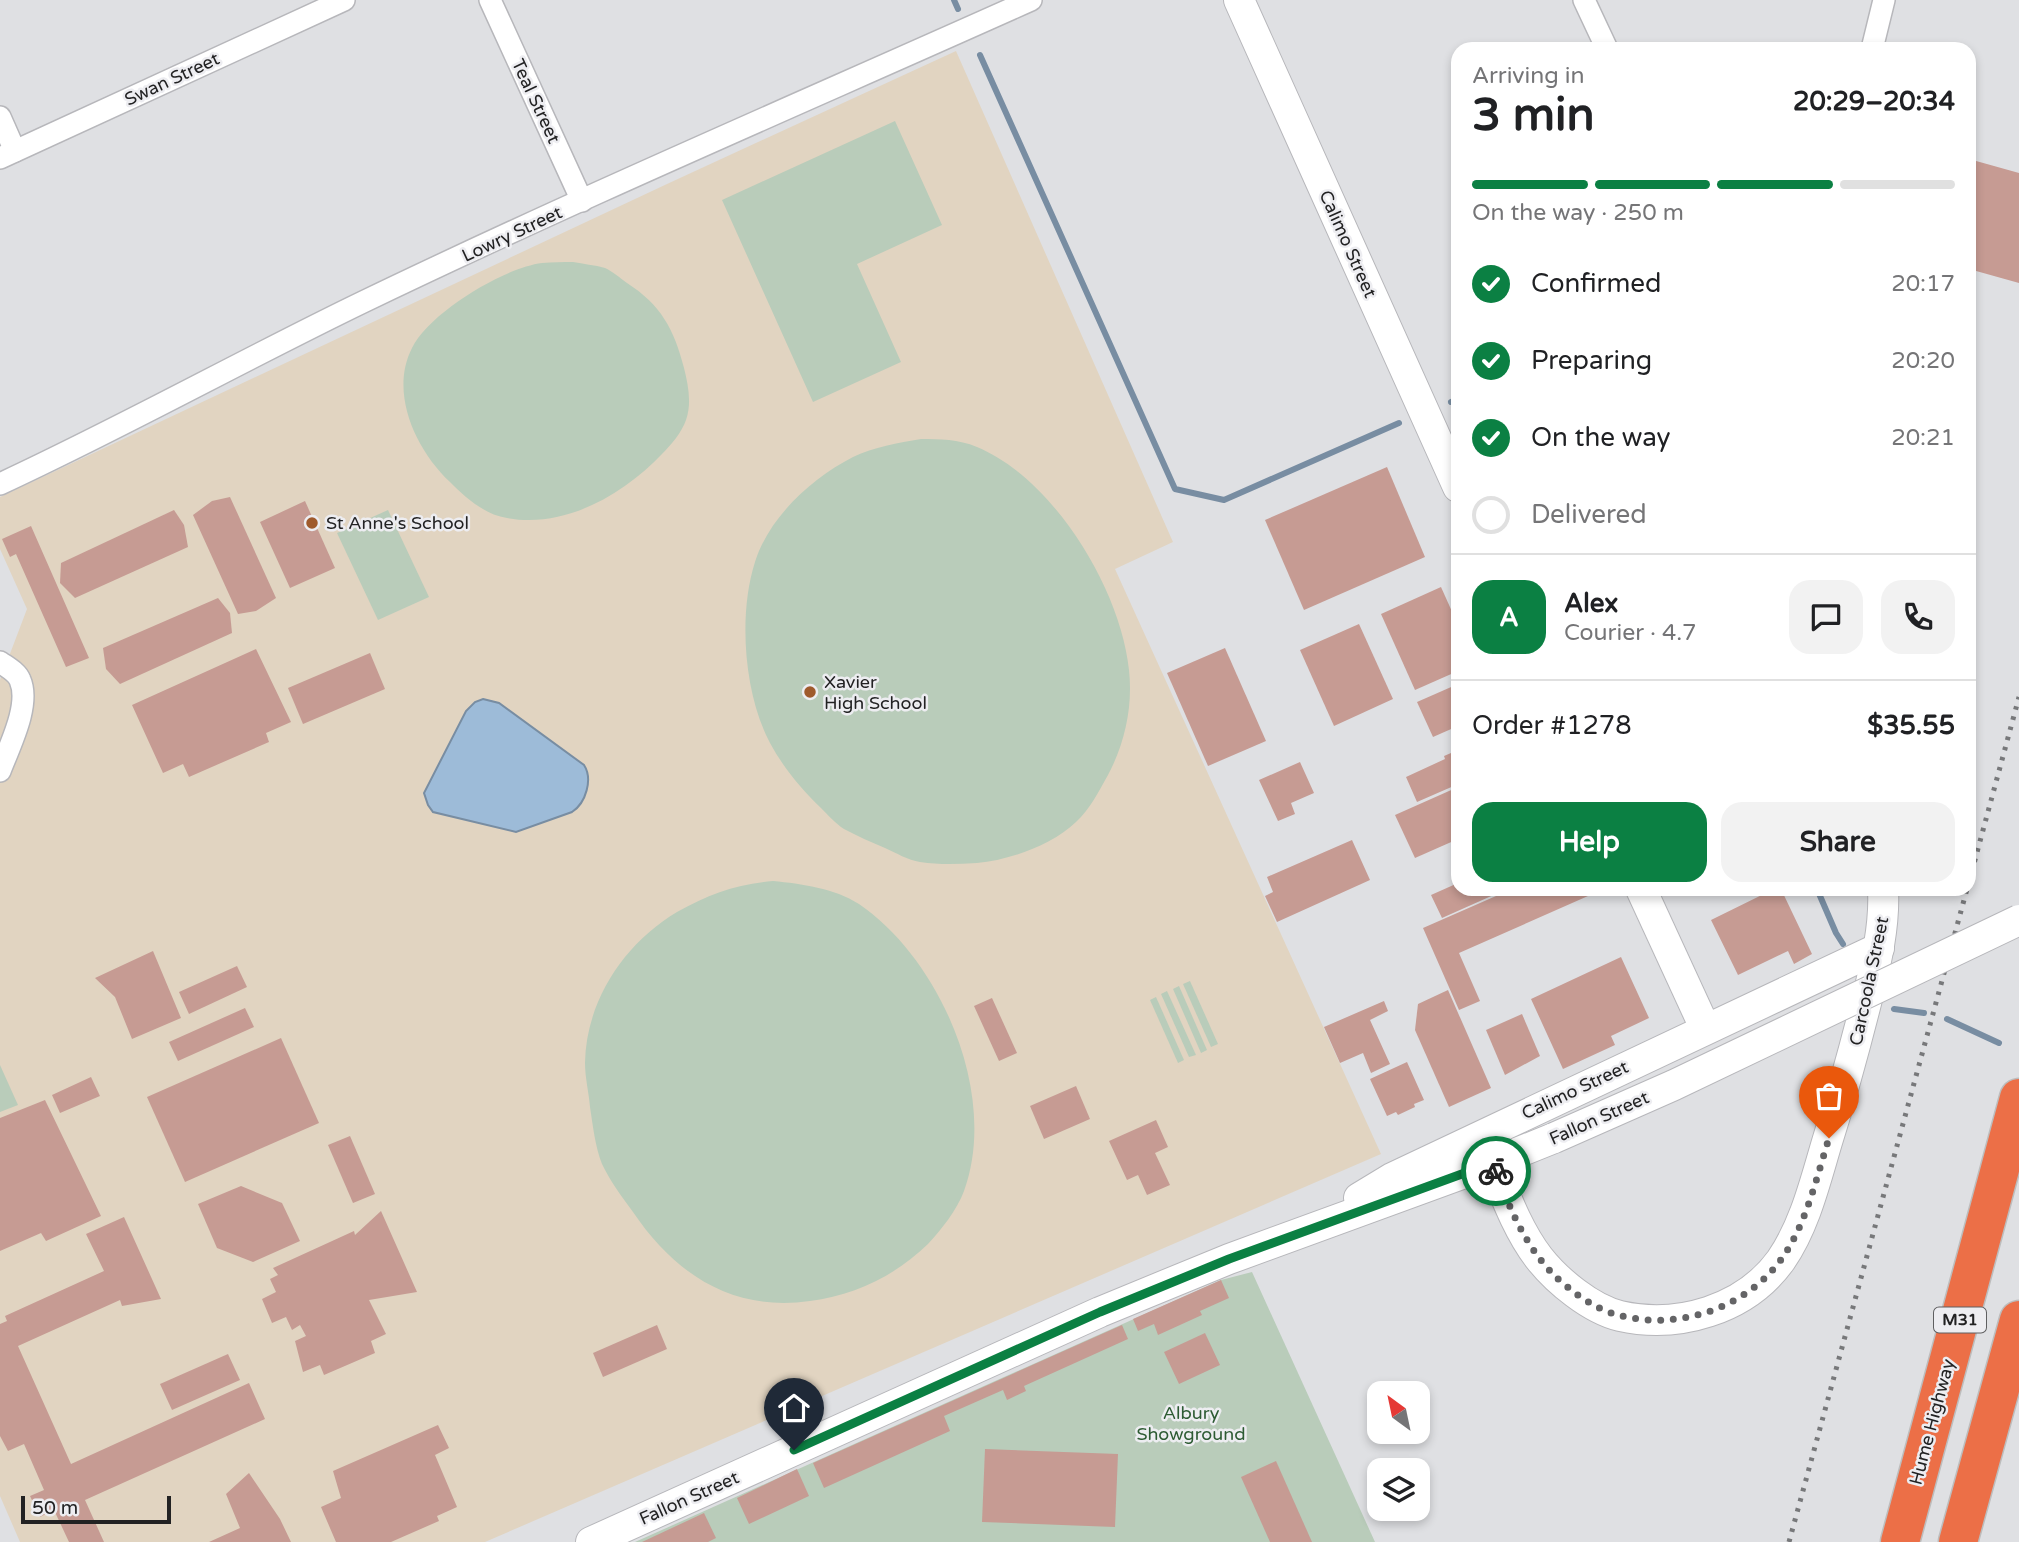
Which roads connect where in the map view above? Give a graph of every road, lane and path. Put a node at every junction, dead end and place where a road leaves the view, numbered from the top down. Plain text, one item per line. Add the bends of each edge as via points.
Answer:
1 (344, 0) edge
2 (490, 0) edge
3 (1031, 0) edge
4 (1239, 0) edge
5 (1584, 0) edge
6 (1884, 0) edge
7 (1603, 42) edge
8 (1874, 42) edge
9 (0, 117) edge
10 (8, 155) edge
11 (582, 201) junction
12 (1451, 471) edge
13 (0, 484) edge
14 (0, 662) edge
15 (0, 771) edge
16 (1644, 896) edge
17 (1883, 896) edge
18 (2019, 920) edge
19 (1879, 948) junction
20 (1705, 1028) junction
21 (2019, 1098) edge
22 (1492, 1163) junction
23 (1312, 1229) junction
24 (2019, 1320) edge
25 (591, 1542) edge
26 (1900, 1542) edge
27 (1958, 1542) edge

1 - 10 street, Swan Street
2 - 11 street, Teal Street
3 - 11 street, Lowry Street
4 - 12 street, Calimo Street
5 - 7 street
6 - 8 street
9 - 10 street
11 - 13 street, Lowry Street via 363,303
14 - 15 street via 21,682 24,703
16 - 20 street
17 - 19 street, Carcoola Street
18 - 22 street, Fallon Street, bridge via 1674,1085
19 - 20 street, Calimo Street
19 - 22 street, Carcoola Street via 1850,1070 1800,1225 1779,1263 1752,1289 1716,1310 1657,1321 1617,1315 1584,1299 1553,1274 1528,1242
20 - 23 street, Calimo Street via 1392,1178
21 - 26 highway, Hume Highway / M31
22 - 23 street, Fallon Street
23 - 25 street, Fallon Street via 1100,1312
24 - 27 highway

